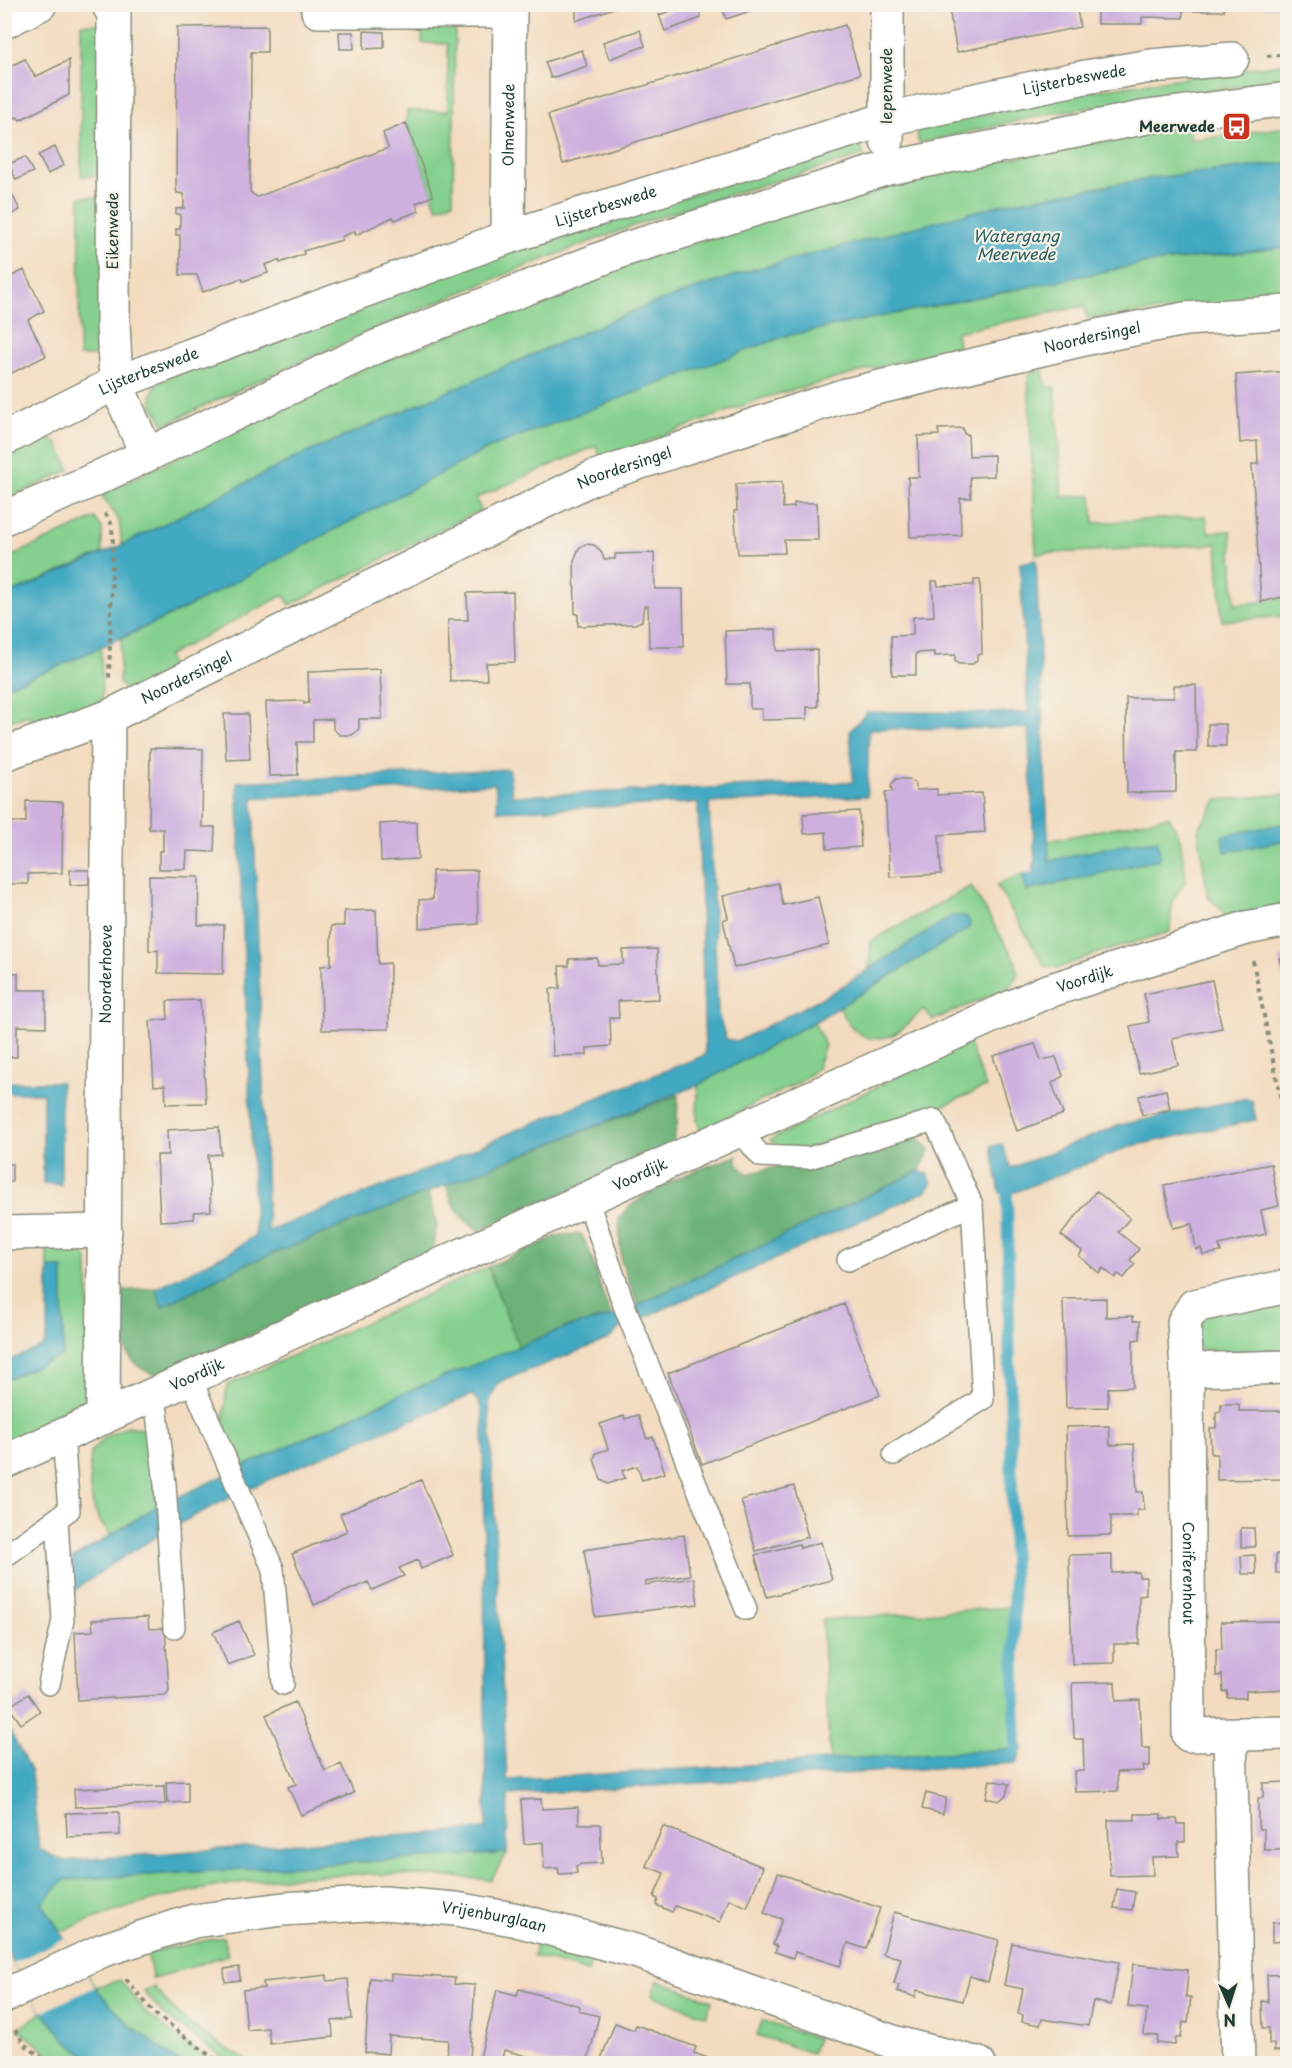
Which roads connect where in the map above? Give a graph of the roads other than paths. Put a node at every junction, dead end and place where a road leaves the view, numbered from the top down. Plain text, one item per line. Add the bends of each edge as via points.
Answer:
1 (40, 4) edge
2 (108, 4) edge
3 (887, 4) edge
4 (510, 8) edge
5 (318, 11) dead end
6 (4, 22) edge
7 (1232, 59) dead end
8 (1287, 99) edge
9 (886, 119) junction
10 (888, 168) junction
11 (508, 237) junction
12 (1287, 312) edge
13 (116, 383) junction
14 (4, 439) edge
15 (146, 453) junction
16 (4, 518) edge
17 (108, 717) junction
18 (4, 754) edge
19 (1287, 920) edge
20 (739, 1131) junction
21 (587, 1199) junction
22 (972, 1205) junction
23 (105, 1231) junction
24 (4, 1233) edge
25 (848, 1260) dead end
26 (1287, 1286) edge
27 (1287, 1367) edge
28 (1187, 1370) junction
29 (191, 1379) junction
30 (155, 1395) junction
31 (103, 1418) junction
32 (63, 1436) junction
33 (894, 1454) dead end
34 (4, 1462) edge
35 (57, 1519) junction
36 (8, 1554) dead end
37 (746, 1609) dead end
38 (174, 1627) dead end
39 (49, 1684) dead end
40 (283, 1684) dead end
41 (1287, 1733) edge
42 (1230, 1735) junction
43 (14, 2002) edge
44 (979, 2064) edge
45 (1238, 2064) edge

1 - 6 street
2 - 13 street, Eikenwede via 114,14
3 - 9 street, Iepenwede
4 - 5 street, Olmenwede
4 - 11 street, Olmenwede
7 - 9 street, Lijsterbeswede via 1151,66 1080,78
8 - 10 street via 1147,117
9 - 10 street, Iepenwede
9 - 11 street, Lijsterbeswede
10 - 15 street via 626,249 376,347
11 - 13 street, Lijsterbeswede
12 - 17 street, Noordersingel via 1185,319 846,395 591,478
13 - 14 street, Lijsterbeswede
13 - 15 street, Eikenwede
15 - 16 street
17 - 18 street, Noordersingel
17 - 23 street, Noorderhoeve
19 - 20 street, Voordijk via 1246,928 1044,992
20 - 21 street, Voordijk
20 - 22 lane via 761,1156 809,1158 934,1120
21 - 29 street, Voordijk
21 - 37 lane via 624,1305
22 - 25 lane
22 - 33 lane via 983,1399
23 - 24 street
23 - 31 street, Noorderhoeve
26 - 28 street, Coniferenhout via 1194,1306 1184,1322
27 - 28 street
28 - 42 street, Coniferenhout via 1189,1735
29 - 30 street, Voordijk
29 - 40 lane via 273,1569
30 - 31 street, Voordijk
30 - 38 lane
31 - 32 street, Voordijk
32 - 34 street, Voordijk
32 - 35 lane via 69,1510
35 - 36 lane
35 - 39 lane via 63,1620
41 - 42 street, Coniferenhout
42 - 45 street
43 - 44 street, Vrijenburglaan via 91,1956 195,1921 283,1909 384,1904 456,1909 513,1919 635,1951 896,2043

